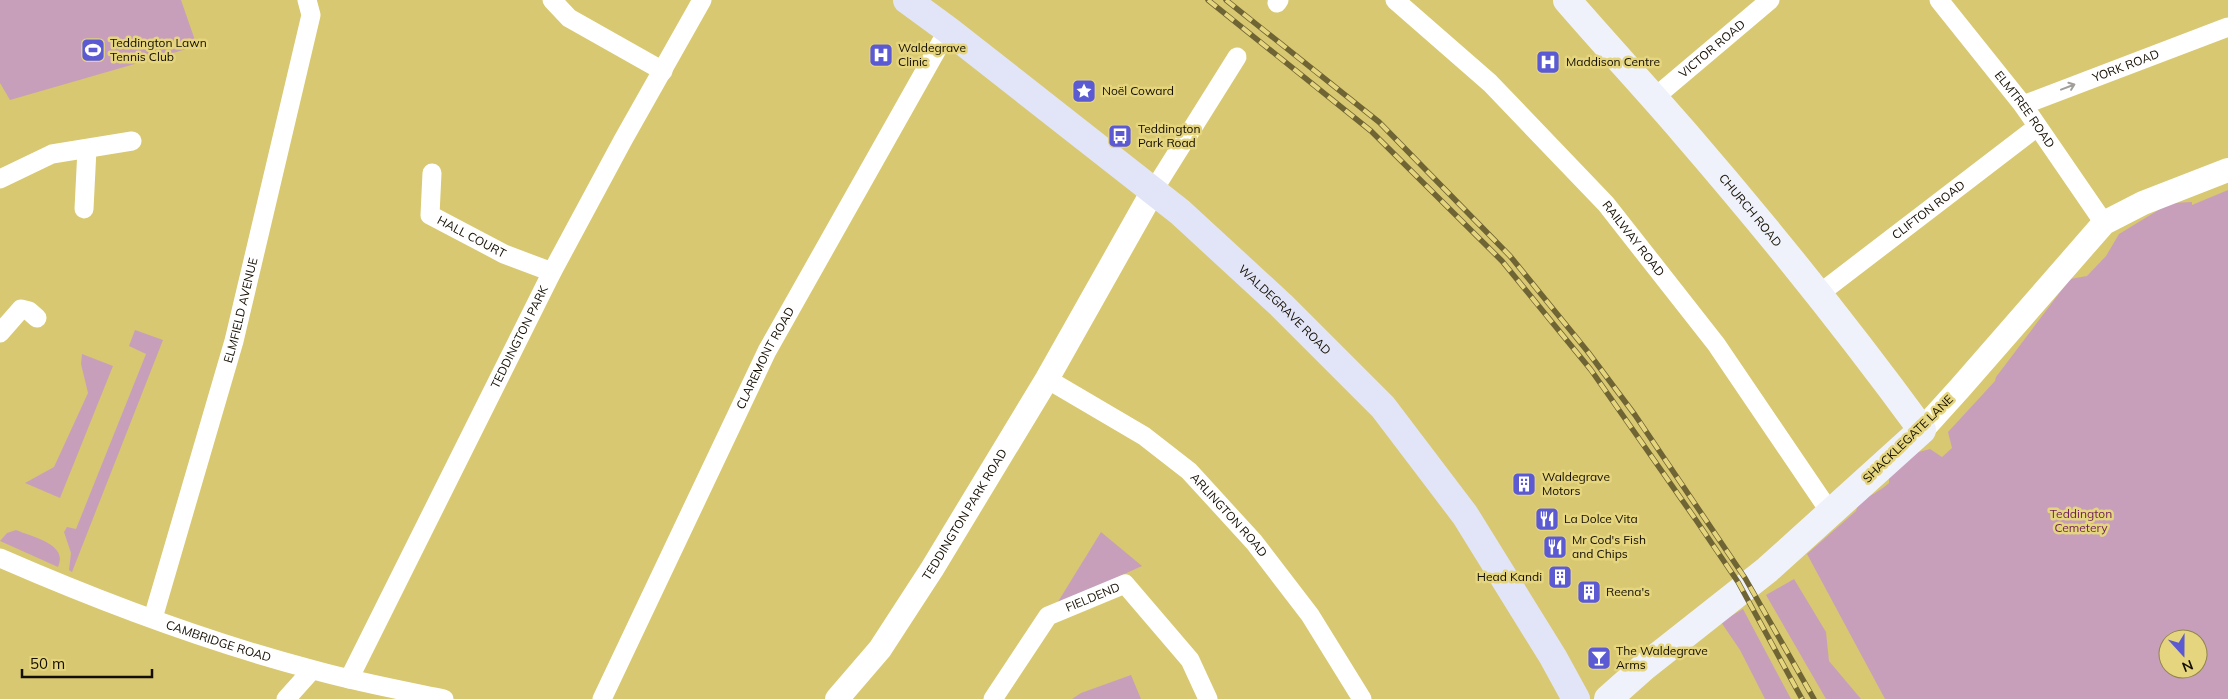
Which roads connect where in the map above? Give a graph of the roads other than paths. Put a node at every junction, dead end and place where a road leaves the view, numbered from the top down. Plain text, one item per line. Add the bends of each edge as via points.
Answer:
1 (307, 0) edge
2 (552, 0) edge
3 (702, 0) edge
4 (907, 0) edge
5 (1395, 0) edge
6 (1567, 0) edge
7 (1770, 0) edge
8 (1938, 0) edge
9 (2228, 26) edge
10 (948, 30) junction
11 (1237, 57) dead end
12 (664, 72) junction
13 (1654, 98) junction
14 (2023, 104) junction
15 (2037, 127) junction
16 (132, 141) dead end
17 (87, 149) junction
18 (2228, 170) edge
19 (432, 173) dead end
20 (0, 179) edge
21 (1152, 191) junction
22 (84, 209) dead end
23 (2104, 223) junction
24 (552, 272) junction
25 (1819, 294) junction
26 (37, 318) dead end
27 (0, 333) edge
28 (1047, 379) junction
29 (1922, 430) junction
30 (1830, 512) junction
31 (0, 558) edge
32 (153, 618) junction
33 (312, 670) junction
34 (349, 679) junction
35 (286, 699) edge
36 (444, 699) edge
37 (602, 699) edge
38 (837, 699) edge
39 (993, 699) edge
40 (1208, 699) edge
41 (1362, 699) edge
42 (1576, 699) edge
43 (1608, 699) edge

1 - 32 street, ELMFIELD AVENUE via 312,15 234,340
2 - 12 street via 569,18
3 - 12 street, TEDDINGTON PARK
4 - 10 main road, WALDEGRAVE ROAD
5 - 30 street, RAILWAY ROAD via 1490,82 1606,204 1716,344
6 - 13 main road, CHURCH ROAD
7 - 13 street, VICTOR ROAD
8 - 14 street, ELMTREE ROAD
14 -> 9 street, YORK ROAD
10 - 21 main road, WALDEGRAVE ROAD
10 - 37 street, CLAREMONT ROAD via 767,351
11 - 21 street
12 - 24 street, TEDDINGTON PARK via 623,140
13 - 25 main road, CHURCH ROAD
14 - 15 street, ELMTREE ROAD
15 - 23 street, ELMTREE ROAD
15 - 25 street, CLIFTON ROAD
16 - 17 street
17 - 20 street via 52,154
17 - 22 street
18 - 23 street, SHACKLEGATE LANE via 2143,203
19 - 24 street, HALL COURT via 430,215 504,254
21 - 28 street, TEDDINGTON PARK ROAD
21 - 42 main road, WALDEGRAVE ROAD via 1180,212 1281,305 1383,407 1465,515
23 - 29 street, SHACKLEGATE LANE
24 - 34 street, TEDDINGTON PARK
25 - 29 main road, CHURCH ROAD
26 - 27 street via 21,309
28 - 38 street, TEDDINGTON PARK ROAD via 880,649
28 - 41 street, ARLINGTON ROAD via 1144,436 1189,471 1254,542 1310,615
29 - 30 main road, SHACKLEGATE LANE
30 - 43 main road, SHACKLEGATE LANE via 1767,570 1644,666
31 - 32 street, CAMBRIDGE ROAD via 59,584
32 - 33 street, CAMBRIDGE ROAD
33 - 34 street, CAMBRIDGE ROAD
33 - 35 street
34 - 36 street, CAMBRIDGE ROAD
39 - 40 street, FIELDEND via 1048,616 1124,584 1190,660

